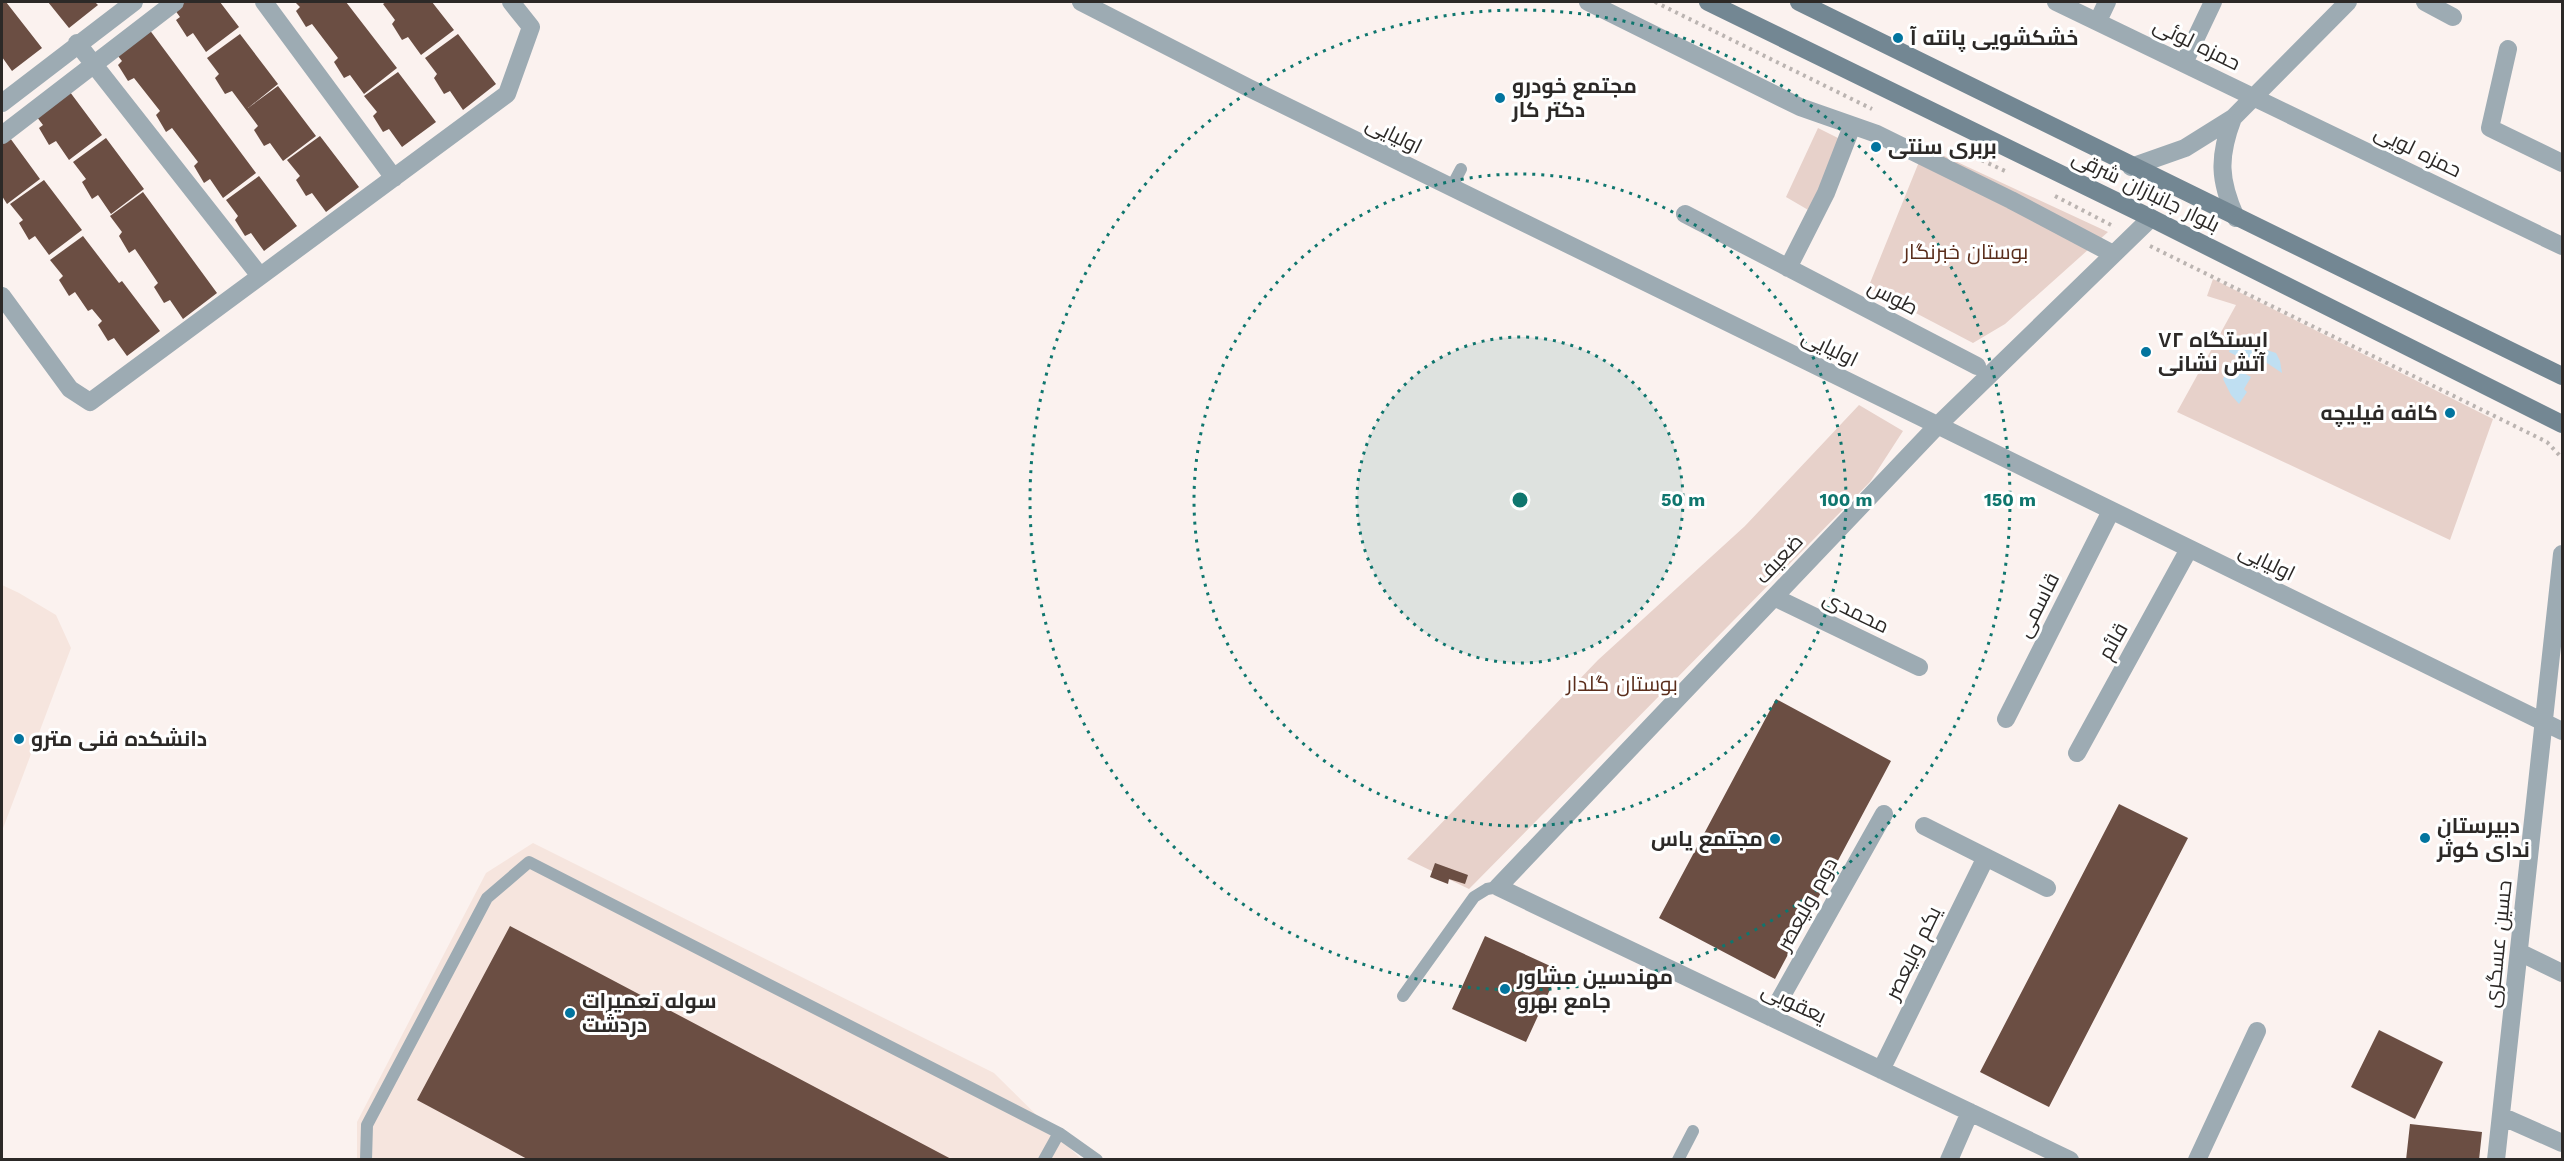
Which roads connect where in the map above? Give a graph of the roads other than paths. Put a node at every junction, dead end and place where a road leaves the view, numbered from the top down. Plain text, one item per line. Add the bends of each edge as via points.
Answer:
1 (132, 2) edge
2 (175, 2) edge
3 (264, 2) edge
4 (511, 2) edge
5 (1084, 2) edge
6 (1588, 2) edge
7 (1708, 2) edge
8 (1799, 2) edge
9 (2056, 2) edge
10 (2107, 2) edge
11 (2213, 2) edge
12 (2349, 2) edge
13 (2425, 2) edge
14 (2453, 17) dead end
15 (2098, 21) junction
16 (78, 43) junction
17 (2508, 49) dead end
18 (2184, 63) junction
19 (94, 64) junction
20 (2254, 96) junction
21 (4, 98) edge
22 (2233, 118) junction
23 (1852, 126) junction
24 (2, 135) edge
25 (2562, 163) edge
26 (2131, 166) junction
27 (1461, 169) dead end
28 (394, 178) junction
29 (1451, 188) junction
30 (1684, 214) dead end
31 (2151, 218) junction
32 (2236, 218) junction
33 (2562, 246) edge
34 (2114, 254) junction
35 (1788, 268) junction
36 (260, 276) junction
37 (2, 296) edge
38 (1977, 366) dead end
39 (2562, 376) edge
40 (2562, 424) edge
41 (1937, 426) junction
42 (2111, 511) junction
43 (2188, 549) junction
44 (2562, 554) edge
45 (1774, 597) junction
46 (1919, 667) dead end
47 (2006, 719) dead end
48 (2544, 722) junction
49 (2562, 731) edge
50 (2077, 753) dead end
51 (1884, 814) dead end
52 (1924, 826) dead end
53 (1986, 857) junction
54 (1498, 887) junction
55 (2047, 888) dead end
56 (2519, 952) junction
57 (2562, 973) edge
58 (1403, 996) dead end
59 (1770, 1017) junction
60 (2257, 1031) dead end
61 (1881, 1070) junction
62 (1970, 1112) junction
63 (2501, 1116) junction
64 (1693, 1131) dead end
65 (1059, 1133) junction
66 (2562, 1143) edge
67 (366, 1160) edge
68 (1044, 1160) edge
69 (1097, 1160) edge
70 (1678, 1160) edge
71 (1949, 1160) edge
72 (2070, 1160) edge
73 (2196, 1160) edge
74 (2496, 1160) edge

1 - 16 street
2 - 19 street
3 - 28 street
4 - 28 street via 531,27 507,94
5 - 29 street, اولیایی
6 - 23 street via 1800,107
7 - 31 main road, بلوار جانبازان شرقی
8 - 26 main road, بلوار جانبازان شرقی
9 - 15 street, حمزه لوئی
10 - 15 street
11 - 18 street
12 - 20 street
13 - 14 street
15 - 18 street, حمزه لوئی
16 - 19 street
16 - 21 street
17 - 25 street via 2490,128
18 - 20 street, حمزه لوئی
19 - 24 street
19 - 36 street
20 - 22 street
20 - 33 street, حمزه لویی
22 - 26 street via 2185,148
22 - 32 street via 2224,142 2221,168
23 - 34 street via 1877,134
23 - 35 street via 1826,193
26 - 32 main road, بلوار جانبازان شرقی
27 - 29 lane
28 - 36 street
29 - 41 street, اولیایی
30 - 35 street, طوس
31 - 34 street, ضعیف
31 - 40 main road, بلوار جانبازان شرقی
32 - 39 main road, بلوار جانبازان شرقی
34 - 41 street, ضعیف
35 - 38 street, طوس
36 - 37 street via 90,402 70,388
41 - 42 street, اولیایی
41 - 45 street, ضعیف
42 - 43 street, اولیایی
42 - 47 street, قاسمی
43 - 48 street, اولیایی
43 - 50 street, قائم
44 - 48 street, حسین عسگری
45 - 46 street, محمدی
45 - 54 street, ضعیف
48 - 49 street, اولیایی
48 - 56 street, حسین عسگری
51 - 59 street, دوم ولیعصر
52 - 53 street
53 - 55 street
53 - 61 street, یکم ولیعصر
54 - 58 lane via 1474,897
54 - 59 street, یعقوبی
56 - 57 street
56 - 63 street, حسین عسگری
59 - 61 street, یعقوبی
60 - 73 street
61 - 62 street, یعقوبی
62 - 71 street
62 - 72 street, یعقوبی
63 - 66 street
63 - 74 street, حسین عسگری
64 - 70 lane
65 - 67 lane via 529,862 487,898 367,1125
65 - 68 lane
65 - 69 lane

